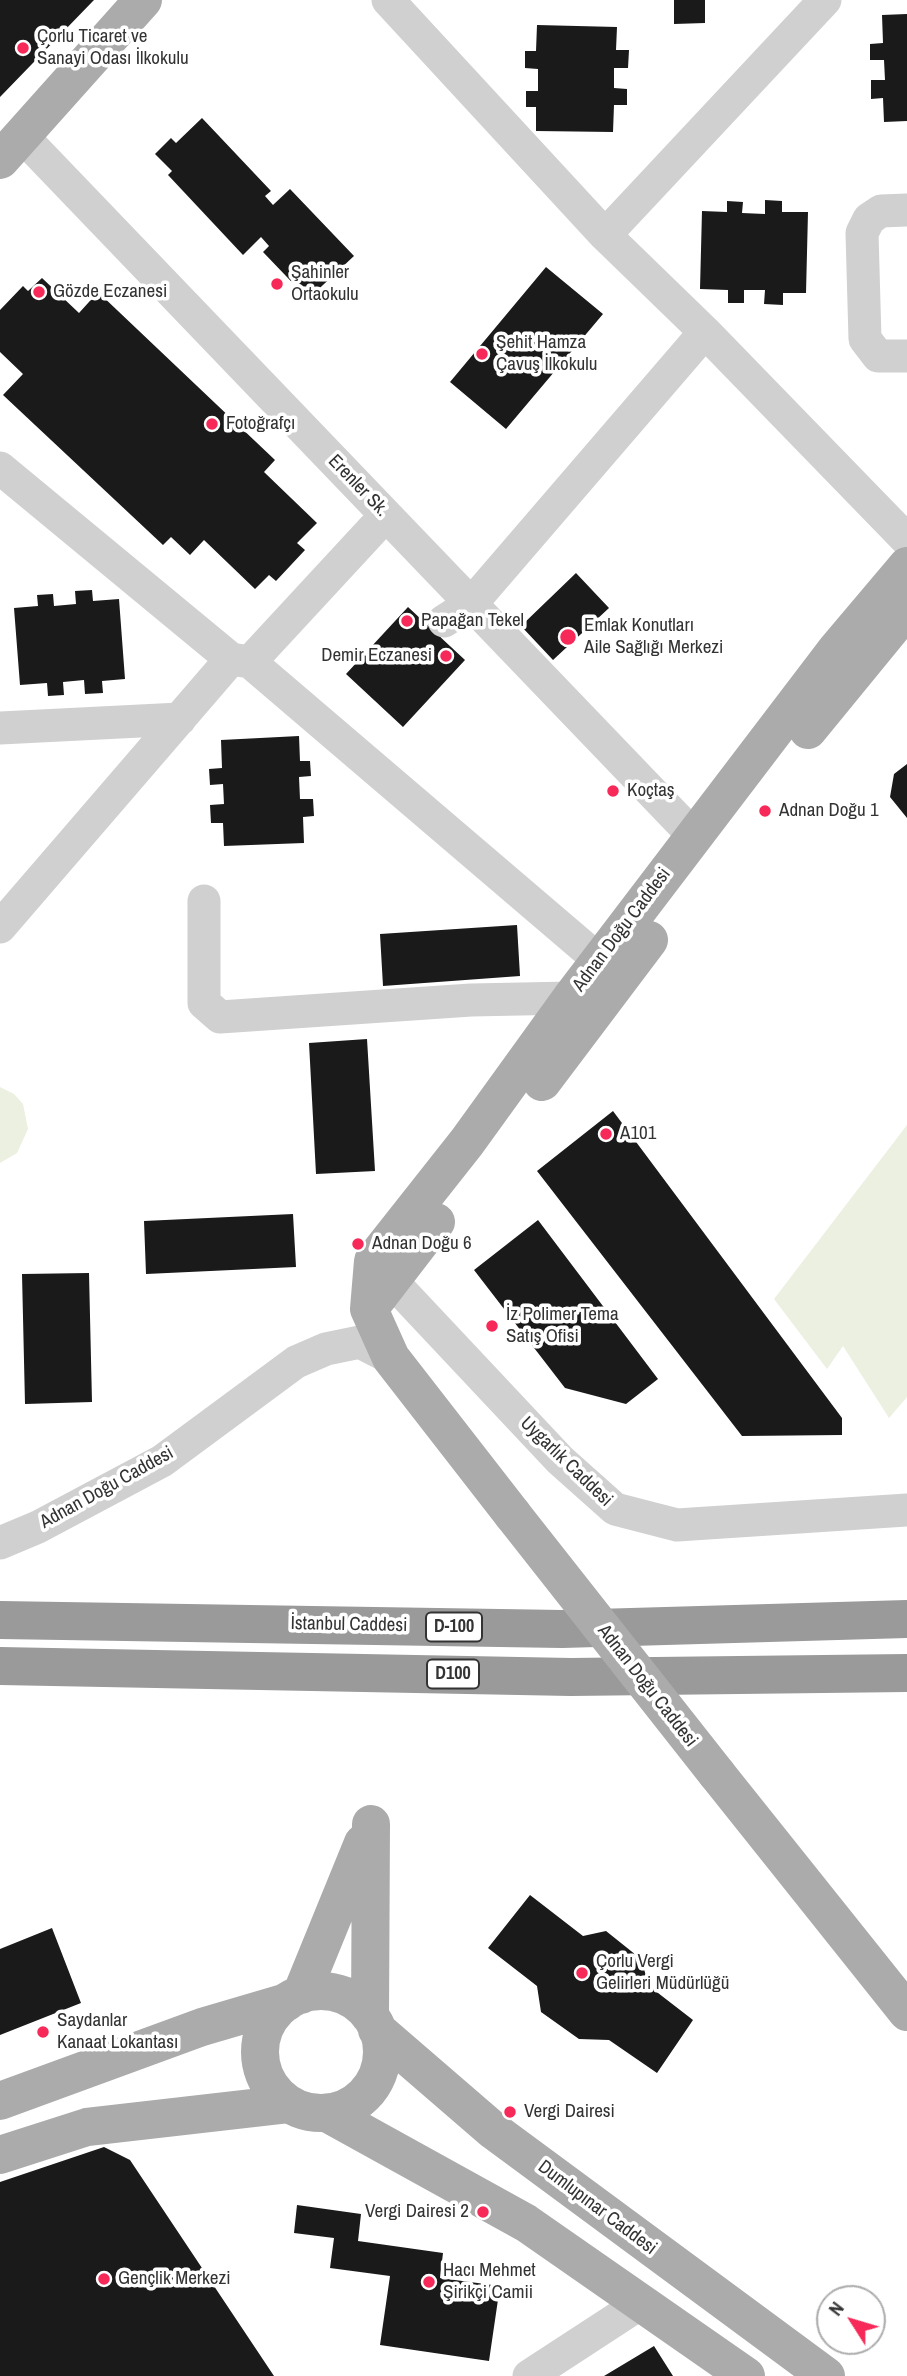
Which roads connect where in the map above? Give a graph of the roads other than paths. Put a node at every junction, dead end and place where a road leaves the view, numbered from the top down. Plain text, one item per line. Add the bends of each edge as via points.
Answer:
1 (143, 0) edge
2 (388, 0) edge
3 (825, 0) edge
4 (11, 148) edge
5 (907, 210) edge
6 (605, 235) junction
7 (705, 332) junction
8 (907, 356) edge
9 (0, 468) edge
10 (374, 528) dead end
11 (907, 540) edge
12 (907, 566) edge
13 (907, 610) edge
14 (457, 612) junction
15 (241, 660) junction
16 (180, 719) junction
17 (0, 728) edge
18 (694, 836) junction
19 (204, 901) dead end
20 (6, 912) edge
21 (600, 961) junction
22 (571, 998) junction
23 (378, 1283) junction
24 (391, 1359) junction
25 (907, 1510) edge
26 (0, 1543) edge
27 (907, 1619) edge
28 (0, 1620) edge
29 (0, 1666) edge
30 (907, 1673) edge
31 (294, 1998) junction
32 (907, 2012) edge
33 (374, 2023) junction
34 (0, 2101) edge
35 (288, 2104) junction
36 (327, 2113) junction
37 (0, 2155) edge
38 (641, 2303) junction
39 (529, 2376) edge
40 (746, 2376) edge
41 (826, 2376) edge

1 - 4 main road
2 - 6 street
3 - 6 street
4 - 14 street, Erenler Sk.
5 - 8 street via 881,211 869,219 862,233 865,339 878,356
6 - 7 street
7 - 11 street
7 - 14 street
9 - 15 street
10 - 15 street
12 - 18 main road, Adnan Doğu Caddesi via 836,650
13 - 23 main road, Adnan Doğu Caddesi via 827,705
14 - 18 street, Erenler Sk.
15 - 16 street
15 - 21 street
16 - 17 street
16 - 20 street
18 - 21 main road, Adnan Doğu Caddesi
19 - 22 street via 204,1003 220,1017
21 - 22 main road, Adnan Doğu Caddesi
22 - 23 main road, Adnan Doğu Caddesi via 467,1142
23 - 24 main road, Adnan Doğu Caddesi
23 - 25 street, Uygarlık Caddesi via 615,1509 677,1525
24 - 26 street, Adnan Doğu Caddesi via 360,1342 296,1362 162,1461
24 - 32 main road, Adnan Doğu Caddesi, bridge
27 - 28 highway, İstanbul Caddesi / D-100 via 562,1629
29 - 30 highway, D100 via 571,1677
31 - 33 main road via 316,1992 346,1997
31 - 33 main road via 370,1824
31 - 34 main road
31 - 35 main road via 272,2015 260,2053 263,2073 273,2091
33 - 36 main road via 381,2057 372,2084 345,2108
33 - 41 main road, Dumlupınar Caddesi via 494,2131
35 - 36 main road via 306,2112
35 - 37 main road via 87,2127
36 - 38 main road via 526,2223
38 - 39 street
38 - 40 main road

